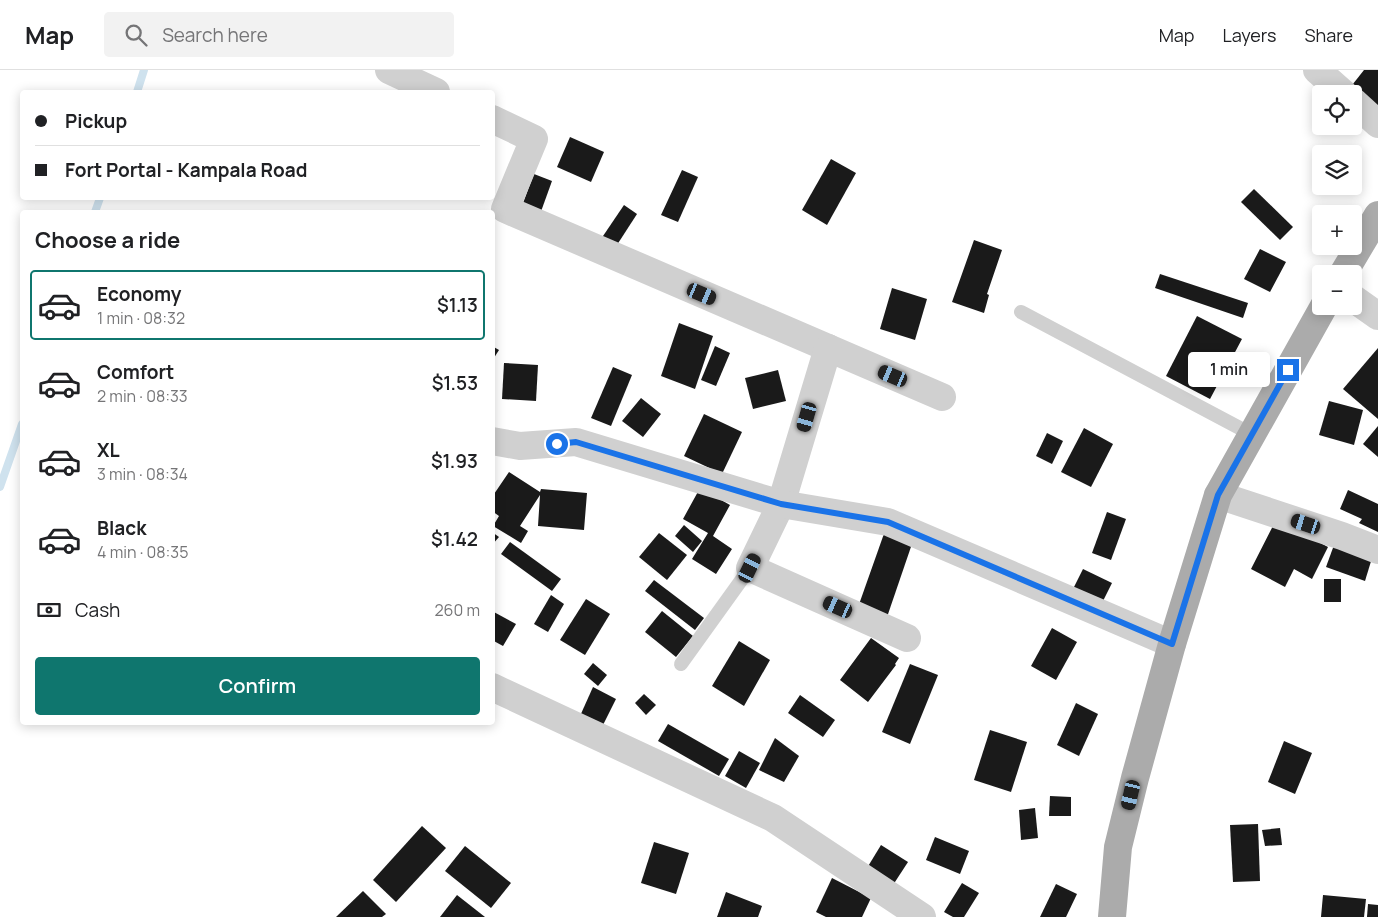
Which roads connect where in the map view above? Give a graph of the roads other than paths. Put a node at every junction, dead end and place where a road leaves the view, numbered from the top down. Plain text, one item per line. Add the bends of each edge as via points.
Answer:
1 (389, 70) edge
2 (1316, 70) edge
3 (1334, 85) edge
4 (432, 90) edge
5 (1362, 109) edge
6 (495, 120) edge
7 (1378, 124) edge
8 (1378, 215) edge
9 (1348, 265) edge
10 (1362, 305) edge
11 (1021, 312) dead end
12 (1319, 315) edge
13 (1378, 316) edge
14 (828, 348) junction
15 (942, 396) dead end
16 (1251, 434) junction
17 (495, 441) edge
18 (1218, 495) junction
19 (781, 504) junction
20 (1378, 550) edge
21 (750, 568) junction
22 (907, 638) dead end
23 (1172, 644) junction
24 (681, 664) dead end
25 (495, 688) edge
26 (922, 917) edge
27 (1112, 917) edge

1 - 4 street
2 - 3 street
5 - 7 street
6 - 14 street via 534,140 505,209
8 - 9 main road
10 - 13 street
11 - 16 lane
12 - 16 main road
14 - 15 street
14 - 19 street
16 - 18 main road
17 - 19 street via 520,446 576,442
18 - 20 street
18 - 23 main road
19 - 21 street
19 - 23 street via 888,522
21 - 22 street
21 - 24 lane
23 - 27 main road via 1118,847
25 - 26 street via 773,818

